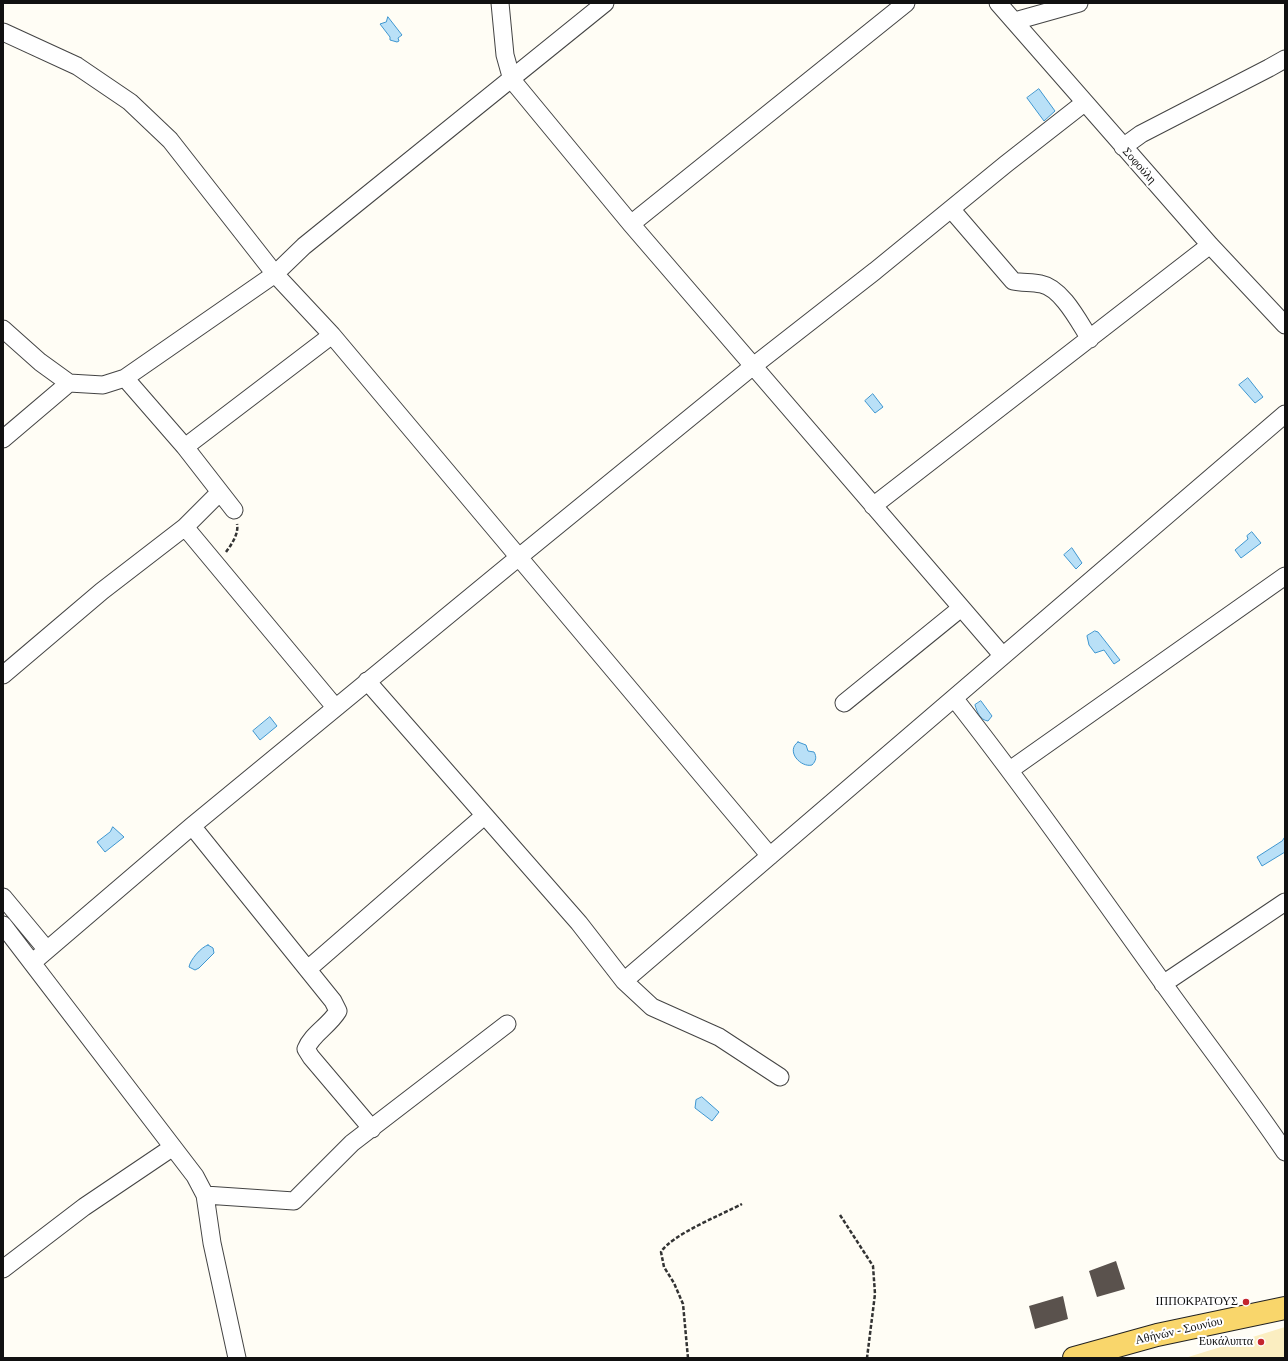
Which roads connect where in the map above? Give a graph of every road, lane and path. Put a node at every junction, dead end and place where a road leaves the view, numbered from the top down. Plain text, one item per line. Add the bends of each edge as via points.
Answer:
1 (500, 3) edge
2 (605, 3) edge
3 (906, 3) edge
4 (998, 3) edge
5 (1079, 3) edge
6 (1015, 21) junction
7 (3, 32) edge
8 (1285, 59) edge
9 (512, 80) junction
10 (1084, 103) junction
11 (1123, 147) junction
12 (951, 209) junction
13 (631, 224) junction
14 (1210, 246) junction
15 (276, 274) junction
16 (1285, 325) edge
17 (3, 329) edge
18 (332, 335) junction
19 (1090, 340) junction
20 (752, 367) junction
21 (125, 378) junction
22 (69, 383) junction
23 (1285, 414) edge
24 (3, 439) edge
25 (185, 447) junction
26 (219, 493) junction
27 (873, 506) junction
28 (234, 510) joint
29 (185, 527) junction
30 (519, 557) junction
31 (217, 565) junction
32 (1285, 576) edge
33 (961, 608) junction
34 (1003, 656) junction
35 (3, 675) edge
36 (367, 681) junction
37 (954, 698) junction
38 (844, 703) dead end
39 (335, 707) junction
40 (1010, 770) junction
41 (484, 816) junction
42 (192, 826) junction
43 (770, 856) junction
44 (3, 897) edge
45 (1285, 902) edge
46 (3, 925) edge
47 (47, 950) junction
48 (33, 962) junction
49 (308, 969) junction
50 (624, 981) junction
51 (1163, 984) junction
52 (507, 1024) dead end
53 (780, 1077) dead end
54 (372, 1129) junction
55 (173, 1147) junction
56 (1285, 1152) edge
57 (205, 1195) junction
58 (742, 1204) dead end
59 (840, 1215) dead end
60 (4, 1266) edge
61 (1285, 1308) edge
62 (237, 1358) edge
63 (688, 1358) edge
64 (868, 1358) edge
65 (1074, 1358) edge

1 - 9 street via 505,55
2 - 9 street
3 - 13 street
4 - 6 street, Σοφούλη
5 - 6 street
6 - 10 street, Σοφούλη
7 - 15 street via 77,66 130,102 170,140
8 - 11 street via 1141,134
9 - 13 street
9 - 15 street via 304,246
10 - 11 street, Σοφούλη
10 - 12 street
11 - 14 street, Σοφούλη
12 - 19 street via 1013,281 1052,288
12 - 20 street
13 - 20 street
14 - 16 street, Σοφούλη
14 - 19 street
15 - 18 street
15 - 21 street
17 - 22 street via 40,362
18 - 25 street
18 - 30 street
19 - 27 street
20 - 27 street
20 - 30 street
21 - 22 street via 103,385
21 - 25 street
22 - 24 street
23 - 34 street
25 - 26 street
26 - 28 street
26 - 29 street
27 - 33 street
28 - 31 path via 238,528 232,543
29 - 31 street
29 - 35 street via 102,591
30 - 36 street
30 - 43 street
31 - 39 street
32 - 40 street
33 - 34 street
33 - 38 street
34 - 37 street
36 - 39 street
36 - 41 street
37 - 40 street
37 - 43 street
39 - 42 street
40 - 51 street
41 - 49 street
41 - 50 street via 579,923
42 - 47 street
42 - 49 street
43 - 50 street
44 - 47 street
45 - 51 street
46 - 48 street
47 - 48 street
48 - 55 street
49 - 54 street via 338,1011 309,1042 306,1049
50 - 53 street via 652,1007 719,1037
51 - 56 street via 1250,1100
52 - 54 street
54 - 57 street via 352,1143 294,1201
55 - 57 street via 195,1176
55 - 60 street via 84,1207
57 - 62 street via 212,1243
58 - 63 path via 689,1231 664,1247 662,1252 664,1267 683,1304
59 - 64 path via 873,1266 875,1294
61 - 65 main road, Αθήνών - Σουνίου via 1157,1335

